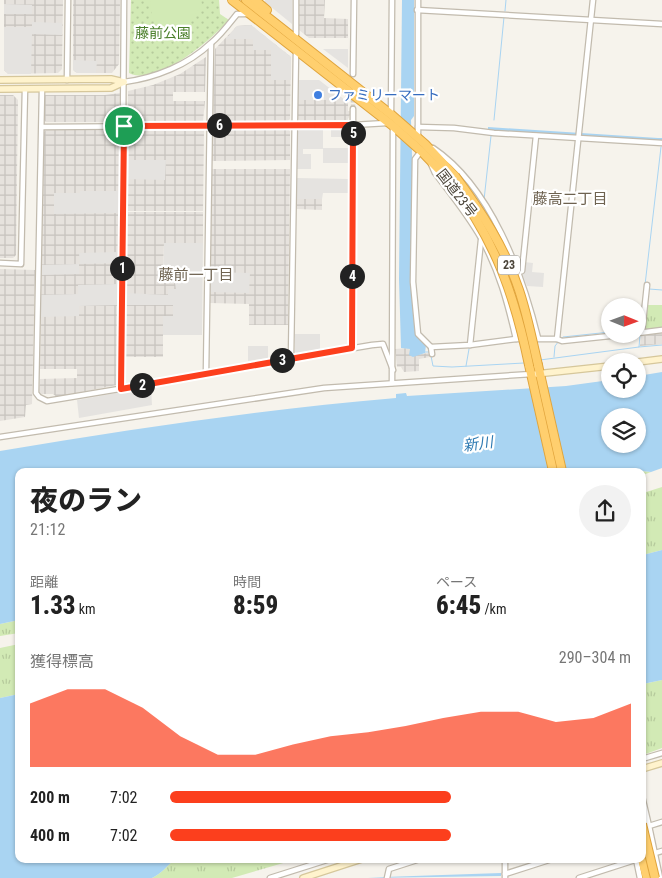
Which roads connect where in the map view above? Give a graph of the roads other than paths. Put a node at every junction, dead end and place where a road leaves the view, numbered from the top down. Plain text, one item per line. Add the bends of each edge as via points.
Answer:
1 (68, 0) edge
2 (124, 0) edge
3 (232, 0) edge
4 (246, 0) edge
5 (256, 0) edge
6 (296, 0) edge
7 (354, 0) edge
8 (392, 0) edge
9 (418, 0) edge
10 (593, 0) edge
11 (418, 10) junction
12 (251, 14) junction
13 (591, 20) junction
14 (662, 24) edge
15 (296, 34) junction
16 (210, 44) junction
17 (296, 50) junction
18 (353, 74) dead end
19 (0, 80) edge
20 (67, 80) junction
21 (124, 82) junction
22 (0, 89) edge
23 (25, 89) junction
24 (42, 89) junction
25 (381, 107) junction
26 (353, 109) tunnel mouth
27 (391, 120) junction
28 (210, 125) junction
29 (294, 125) junction
30 (353, 125) junction
31 (42, 126) junction
32 (124, 126) junction
33 (418, 127) junction
34 (536, 136) junction
35 (579, 136) junction
36 (418, 137) junction
37 (662, 143) edge
38 (422, 149) junction
39 (452, 178) junction
40 (481, 238) junction
41 (0, 264) edge
42 (518, 272) junction
43 (647, 285) dead end
44 (645, 298) edge
45 (662, 330) edge
46 (646, 332) edge
47 (601, 336) edge
48 (538, 338) junction
49 (516, 339) junction
50 (559, 340) junction
51 (470, 345) junction
52 (431, 347) junction
53 (352, 348) junction
54 (432, 354) dead end
55 (291, 358) junction
56 (662, 359) edge
57 (646, 361) edge
58 (601, 367) edge
59 (393, 370) junction
60 (206, 373) junction
61 (536, 376) junction
62 (392, 383) junction
63 (121, 389) junction
64 (0, 437) edge
65 (553, 468) edge
66 (561, 468) edge
67 (662, 753) edge
68 (646, 758) edge
69 (662, 763) edge
70 (646, 768) edge
71 (662, 822) edge
72 (646, 826) edge
73 (646, 829) edge
74 (646, 831) edge
75 (662, 851) edge
76 (655, 853) junction
77 (646, 856) edge
78 (317, 863) edge
79 (350, 863) edge
80 (408, 863) edge
81 (505, 863) edge
82 (542, 863) edge
83 (627, 863) edge
84 (638, 863) edge
85 (643, 863) edge
86 (593, 876) edge
87 (387, 877) edge
88 (505, 877) edge
89 (270, 878) edge
90 (303, 878) edge
91 (579, 878) edge
92 (640, 878) edge
93 (647, 878) edge
94 (655, 878) edge
95 (660, 878) edge

1 - 20 street
2 - 21 street
3 - 12 highway, 国道23号 / 23
4 - 25 highway, 国道23号 / 23
5 - 15 highway
6 - 15 street
7 - 18 street
8 - 27 street
9 - 11 street
10 - 13 street
11 - 13 street
11 - 33 street
12 - 16 street via 237,14
12 - 17 highway, 国道23号 / 23
13 - 14 street
13 - 35 street
15 - 25 highway
16 - 21 street via 167,71
16 - 28 street
17 - 27 highway, 国道23号 / 23
17 - 29 street
19 - 20 street
20 - 21 street via 111,79
21 - 24 street via 111,88
21 - 32 street
22 - 23 street
23 - 24 street
23 - 41 street via 21,264
24 - 31 street
25 - 27 highway, 国道23号 / 23
26 - 30 street
27 - 30 street
27 - 36 highway, 国道23号 / 23
27 - 38 highway, 国道23号 / 23
27 - 59 street
28 - 29 street
28 - 32 street
28 - 60 street
29 - 30 street
29 - 55 street
30 - 53 street
31 - 32 street
31 - 63 street via 36,392 47,401
32 - 63 street
33 - 34 street
33 - 36 street
34 - 35 street
34 - 42 street via 522,271
35 - 37 street
35 - 50 street
36 - 38 highway, 国道23号 / 23
38 - 39 highway, 国道23号 / 23
38 - 39 highway, 国道23号 / 23
38 - 40 street
38 - 42 street via 444,156 476,193 501,233
38 - 52 street via 416,159 413,282 418,334
39 - 61 highway, 国道23号 / 23, bridge via 499,260
40 - 49 street via 502,285
40 - 51 street
42 - 48 street
43 - 44 street
45 - 46 street
47 - 50 street
48 - 49 street
48 - 50 street
49 - 51 street
51 - 52 street
52 - 54 street
53 - 55 street
53 - 59 street via 383,344
55 - 60 street
56 - 57 street
58 - 61 street
59 - 62 street
60 - 63 street
61 - 62 street
61 - 65 highway, 国道23号 / 23
61 - 66 highway, 国道23号 / 23
62 - 64 street via 324,388
67 - 68 street
69 - 70 street
71 - 72 street
73 - 76 street
74 - 94 highway, bridge
75 - 76 street
76 - 77 street
76 - 95 street
78 - 89 street
79 - 90 street
80 - 87 street via 389,869
81 - 88 street
82 - 88 street
83 - 86 street
84 - 92 street
85 - 93 highway
86 - 91 street

